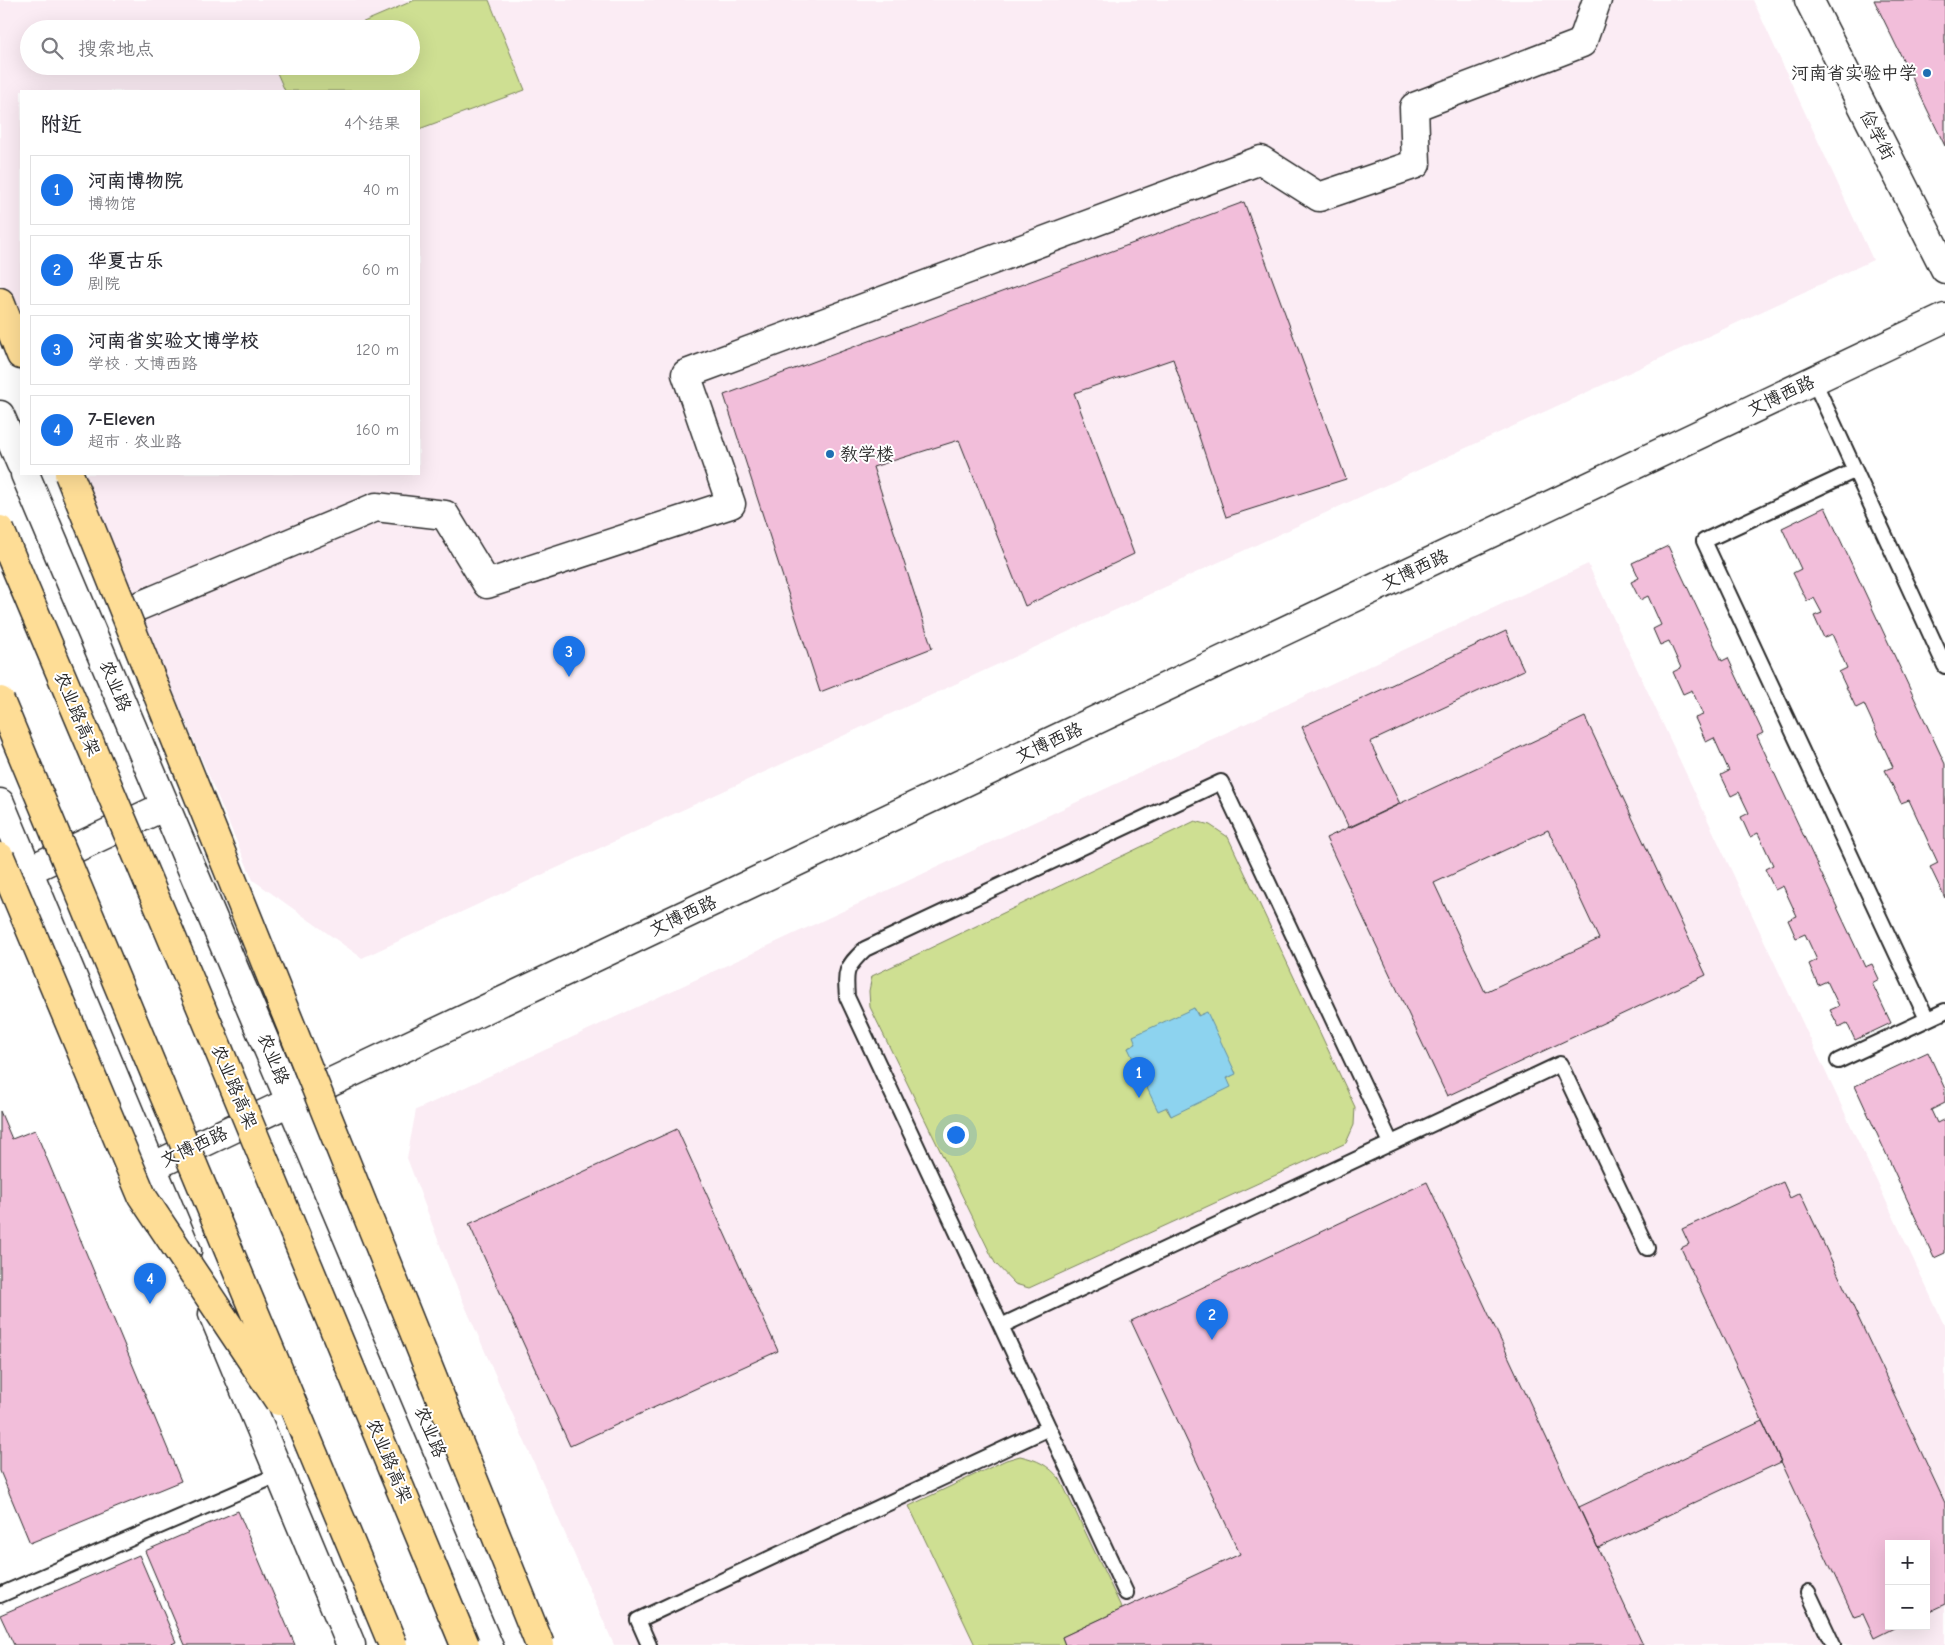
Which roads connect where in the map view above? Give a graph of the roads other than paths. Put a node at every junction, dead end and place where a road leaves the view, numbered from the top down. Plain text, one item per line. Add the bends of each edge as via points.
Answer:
1 (1597, 0) edge
2 (1809, 0) edge
3 (1945, 269) edge
4 (0, 302) edge
5 (1945, 318) edge
6 (20, 352) edge
7 (1814, 380) junction
8 (0, 415) edge
9 (20, 462) edge
10 (1854, 471) junction
11 (25, 475) edge
12 (69, 475) edge
13 (0, 530) edge
14 (125, 612) junction
15 (1945, 666) edge
16 (0, 701) edge
17 (0, 803) edge
18 (166, 806) junction
19 (0, 857) edge
20 (28, 871) junction
21 (0, 884) edge
22 (1945, 1011) edge
23 (1926, 1019) junction
24 (1838, 1061) dead end
25 (291, 1102) junction
26 (1391, 1143) junction
27 (152, 1168) junction
28 (1647, 1248) dead end
29 (1001, 1326) junction
30 (1048, 1428) junction
31 (313, 1451) junction
32 (280, 1474) junction
33 (1808, 1592) dead end
34 (1126, 1593) dead end
35 (0, 1595) edge
36 (351, 1645) edge
37 (393, 1645) edge
38 (466, 1645) edge
39 (520, 1645) edge
40 (540, 1645) edge
41 (649, 1645) edge
42 (1833, 1645) edge

1 - 14 street via 1582,42 1414,107 1416,164 1319,197 1261,160 686,374 731,504 487,584 446,515 376,507
2 - 3 street, 俭学街
4 - 6 highway
5 - 7 street, 文博西路
7 - 10 lane
7 - 25 street, 文博西路
8 - 9 street
10 - 15 lane
10 - 23 lane via 1704,541
11 - 18 street, 农业路
12 - 14 highway, bridge
13 - 38 highway, 农业路高架, bridge
14 - 40 highway, bridge
16 - 31 highway, bridge
17 - 20 street
18 - 20 street
18 - 25 street, 农业路
19 - 31 highway, bridge via 142,1196
20 - 21 street
20 - 27 street
22 - 23 lane
23 - 24 lane
25 - 27 street, 文博西路
25 - 39 street, 农业路
26 - 28 lane via 1560,1064
26 - 29 lane
26 - 29 lane via 1221,782 901,932 866,949 850,963 846,976 847,997
27 - 32 street
29 - 30 lane
30 - 34 lane
30 - 41 lane via 638,1620
31 - 37 highway, bridge
32 - 35 lane
32 - 36 street
33 - 42 lane

